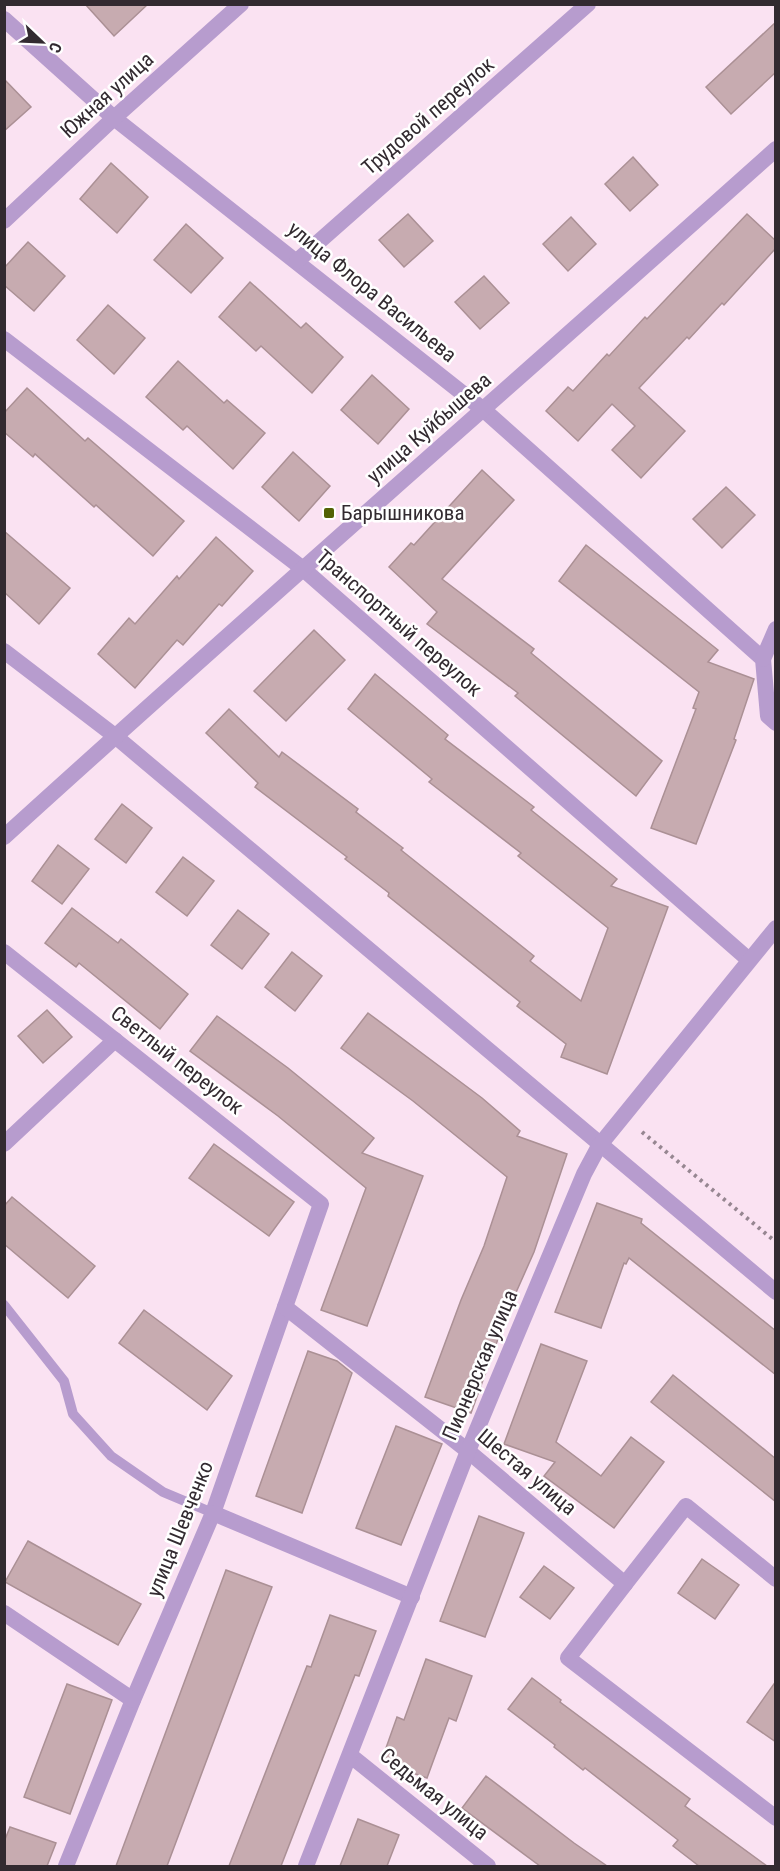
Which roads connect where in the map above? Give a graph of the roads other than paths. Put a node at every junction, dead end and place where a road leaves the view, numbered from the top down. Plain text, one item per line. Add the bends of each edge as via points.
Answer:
1 (241, 4) edge
2 (588, 4) edge
3 (4, 19) edge
4 (114, 118) junction
5 (776, 149) edge
6 (4, 221) edge
7 (297, 261) junction
8 (4, 339) edge
9 (484, 411) junction
10 (302, 568) junction
11 (776, 629) edge
12 (4, 651) edge
13 (763, 659) junction
14 (776, 723) edge
15 (115, 736) junction
16 (4, 837) edge
17 (776, 928) edge
18 (4, 952) edge
19 (749, 960) junction
20 (115, 1040) junction
21 (4, 1144) edge
22 (599, 1146) junction
23 (321, 1204) joint
24 (776, 1292) edge
25 (4, 1305) edge
26 (285, 1307) junction
27 (468, 1451) junction
28 (213, 1513) junction
29 (776, 1579) edge
30 (625, 1584) junction
31 (412, 1597) junction
32 (4, 1613) edge
33 (133, 1700) junction
34 (351, 1756) junction
35 (776, 1818) edge
36 (66, 1866) edge
37 (306, 1866) edge
38 (488, 1866) edge

1 - 4 street, Южная улица
2 - 7 street, Трудовой переулок
3 - 4 street, улица Флора Васильева
4 - 6 street, Южная улица
4 - 7 street, улица Флора Васильева
5 - 9 street, улица Куйбышева
7 - 9 street, улица Флора Васильева
8 - 10 street, Транспортный переулок
9 - 10 street, улица Куйбышева
9 - 13 street, улица Флора Васильева
10 - 15 street, улица Куйбышева
10 - 19 street, Транспортный переулок
11 - 13 street
12 - 15 street
13 - 14 street via 768,716
15 - 16 street, улица Куйбышева
15 - 22 street
17 - 19 street, Пионерская улица
18 - 20 street, Светлый переулок
19 - 22 street, Пионерская улица
20 - 21 street
20 - 23 street, Светлый переулок
22 - 24 street
22 - 27 street, Пионерская улица
23 - 26 street, улица Шевченко
25 - 28 lane via 64,1381 73,1414 111,1456 163,1492
26 - 27 street, Шестая улица
26 - 28 street, улица Шевченко
27 - 30 street, Шестая улица
27 - 31 street, Пионерская улица
28 - 31 street
28 - 33 street, улица Шевченко
29 - 30 street via 686,1506
30 - 35 street via 568,1658
31 - 34 street, Пионерская улица
32 - 33 street
33 - 36 street, улица Шевченко
34 - 37 street, Пионерская улица
34 - 38 street, Седьмая улица

